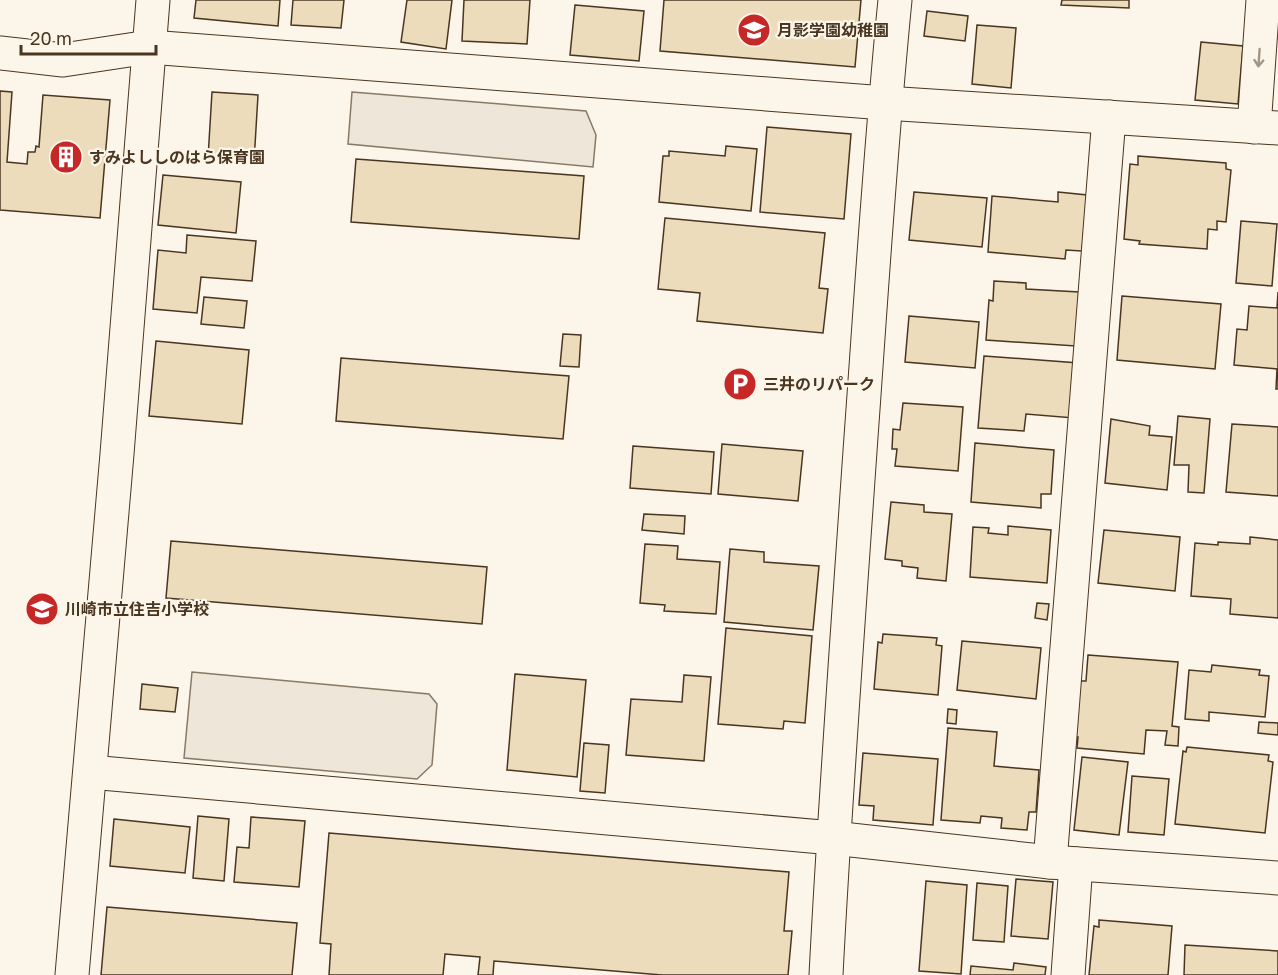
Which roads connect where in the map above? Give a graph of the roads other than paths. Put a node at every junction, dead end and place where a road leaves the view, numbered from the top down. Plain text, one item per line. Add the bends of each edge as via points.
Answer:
1 (153, 0) edge
2 (895, 0) edge
3 (1263, 0) edge
4 (149, 47) junction
5 (0, 53) edge
6 (885, 103) junction
7 (1109, 117) junction
8 (1266, 128) edge
9 (90, 772) junction
10 (833, 838) junction
11 (1063, 863) junction
12 (1278, 878) edge
13 (72, 975) edge
14 (826, 975) edge
15 (1068, 975) edge

1 - 4 street
2 - 6 street
3 -> 8 street
4 - 5 street via 63,60
4 - 6 street
4 - 9 street
6 - 7 street
6 - 10 street
7 - 8 street
7 - 11 street
9 - 10 street
9 - 13 street
10 - 11 street
10 - 14 street
11 - 12 street
11 - 15 street

